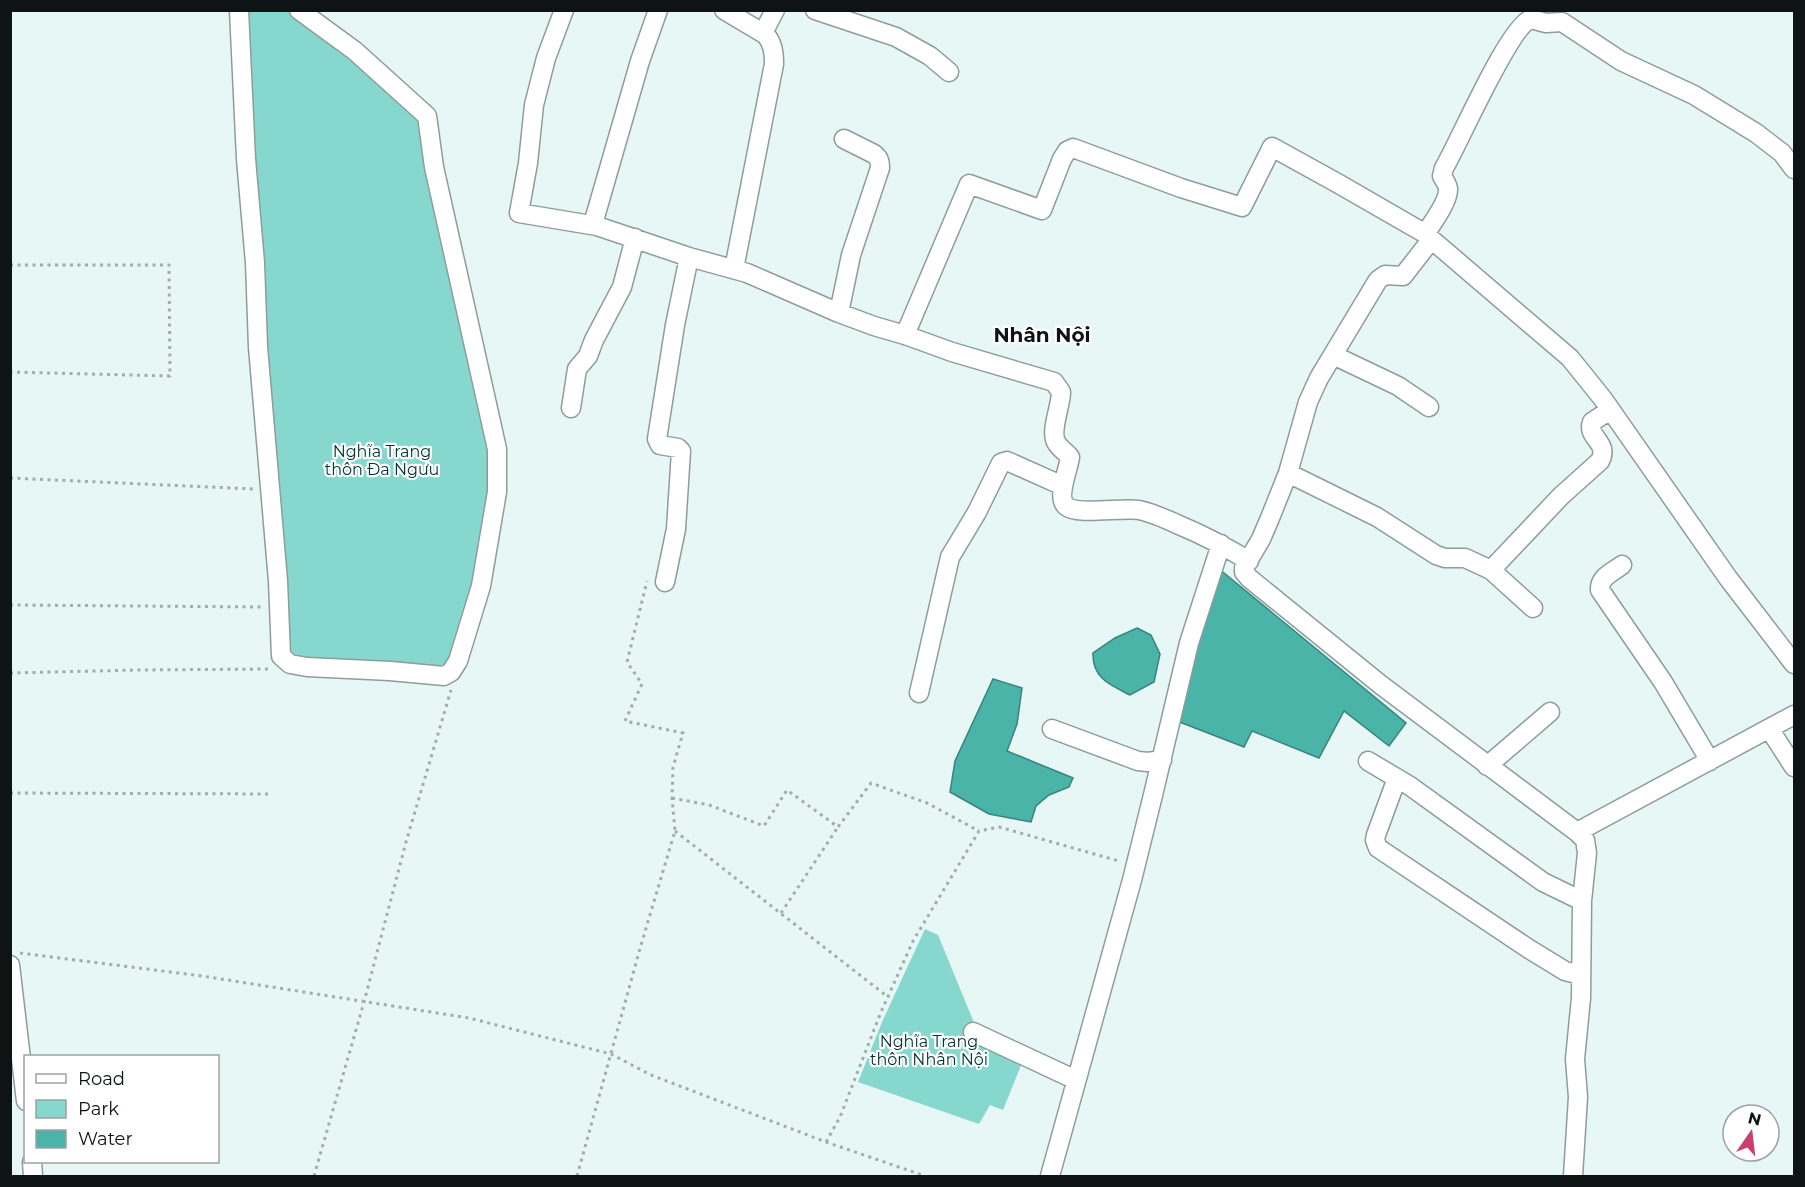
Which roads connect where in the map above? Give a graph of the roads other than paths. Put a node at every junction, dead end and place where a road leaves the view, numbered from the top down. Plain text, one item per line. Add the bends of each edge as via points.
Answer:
1 (239, 10) edge
2 (299, 10) edge
3 (564, 10) edge
4 (658, 10) edge
5 (724, 10) edge
6 (775, 10) edge
7 (815, 10) edge
8 (763, 33) junction
9 (949, 72) dead end
10 (844, 139) dead end
11 (1794, 169) edge
12 (593, 224) junction
13 (1428, 237) junction
14 (636, 238) junction
15 (690, 257) junction
16 (734, 269) junction
17 (839, 313) junction
18 (905, 335) junction
19 (1333, 355) junction
20 (571, 408) dead end
21 (1429, 408) dead end
22 (1610, 410) junction
23 (1288, 473) junction
24 (1063, 486) junction
25 (1221, 544) junction
26 (1249, 561) junction
27 (1622, 565) dead end
28 (1491, 570) junction
29 (657, 579) road end
30 (1533, 608) dead end
31 (1794, 664) edge
32 (919, 693) dead end
33 (1550, 712) dead end
34 (1794, 716) edge
35 (1052, 729) dead end
36 (1770, 730) junction
37 (1162, 760) junction
38 (1368, 761) dead end
39 (1710, 761) junction
40 (1487, 766) junction
41 (1794, 767) edge
42 (1397, 778) junction
43 (1577, 832) junction
44 (1582, 901) junction
45 (10, 965) edge
46 (1581, 975) junction
47 (973, 1032) dead end
48 (1076, 1080) junction
49 (24, 1084) edge
50 (1050, 1176) edge
51 (1573, 1176) edge

1 - 2 street via 281,656 290,664 307,667 444,676 458,661 481,586 497,492 497,449 434,167 427,116 355,51
3 - 12 street via 534,105 519,213
4 - 12 street
5 - 8 street
6 - 8 street
7 - 9 street via 903,41
8 - 16 street via 773,46 774,64
10 - 17 street via 874,154 880,162 851,255
11 - 13 street via 1782,153 1756,133 1694,94 1621,61 1562,22 1531,19 1513,38 1487,82 1444,168 1447,198
12 - 14 street
13 - 18 street via 1272,147 1242,207 1073,148 1062,159 1042,210 969,184
13 - 19 street via 1403,276 1385,275 1378,280
13 - 22 street via 1570,358
14 - 15 street
14 - 20 street via 622,287 578,369
15 - 16 street
15 - 29 street via 657,439 660,444 681,451 677,522
16 - 17 street
17 - 18 street
18 - 24 street via 1058,385 1061,396 1054,437 1070,457
19 - 21 street via 1398,386
19 - 23 street via 1308,402
22 - 28 street via 1590,425 1602,447 1600,460
22 - 31 street
23 - 26 street
23 - 28 street via 1377,517 1436,555 1465,558
24 - 25 street via 1062,500 1070,508 1140,510
24 - 32 street via 1007,461 1000,463 950,556
25 - 26 street
25 - 37 street via 1189,643
26 - 40 street via 1244,570 1249,578
27 - 39 street via 1602,579 1600,590 1663,682
28 - 30 street
33 - 40 street
34 - 36 street
35 - 37 street via 1138,761
36 - 39 street
36 - 41 street
37 - 48 street
38 - 42 street
39 - 43 street
40 - 43 street
42 - 44 street via 1544,882
42 - 46 street via 1376,835 1378,848 1529,949 1565,971
43 - 44 street via 1587,849
44 - 46 street
45 - 49 street
46 - 51 street
47 - 48 street
48 - 50 street

